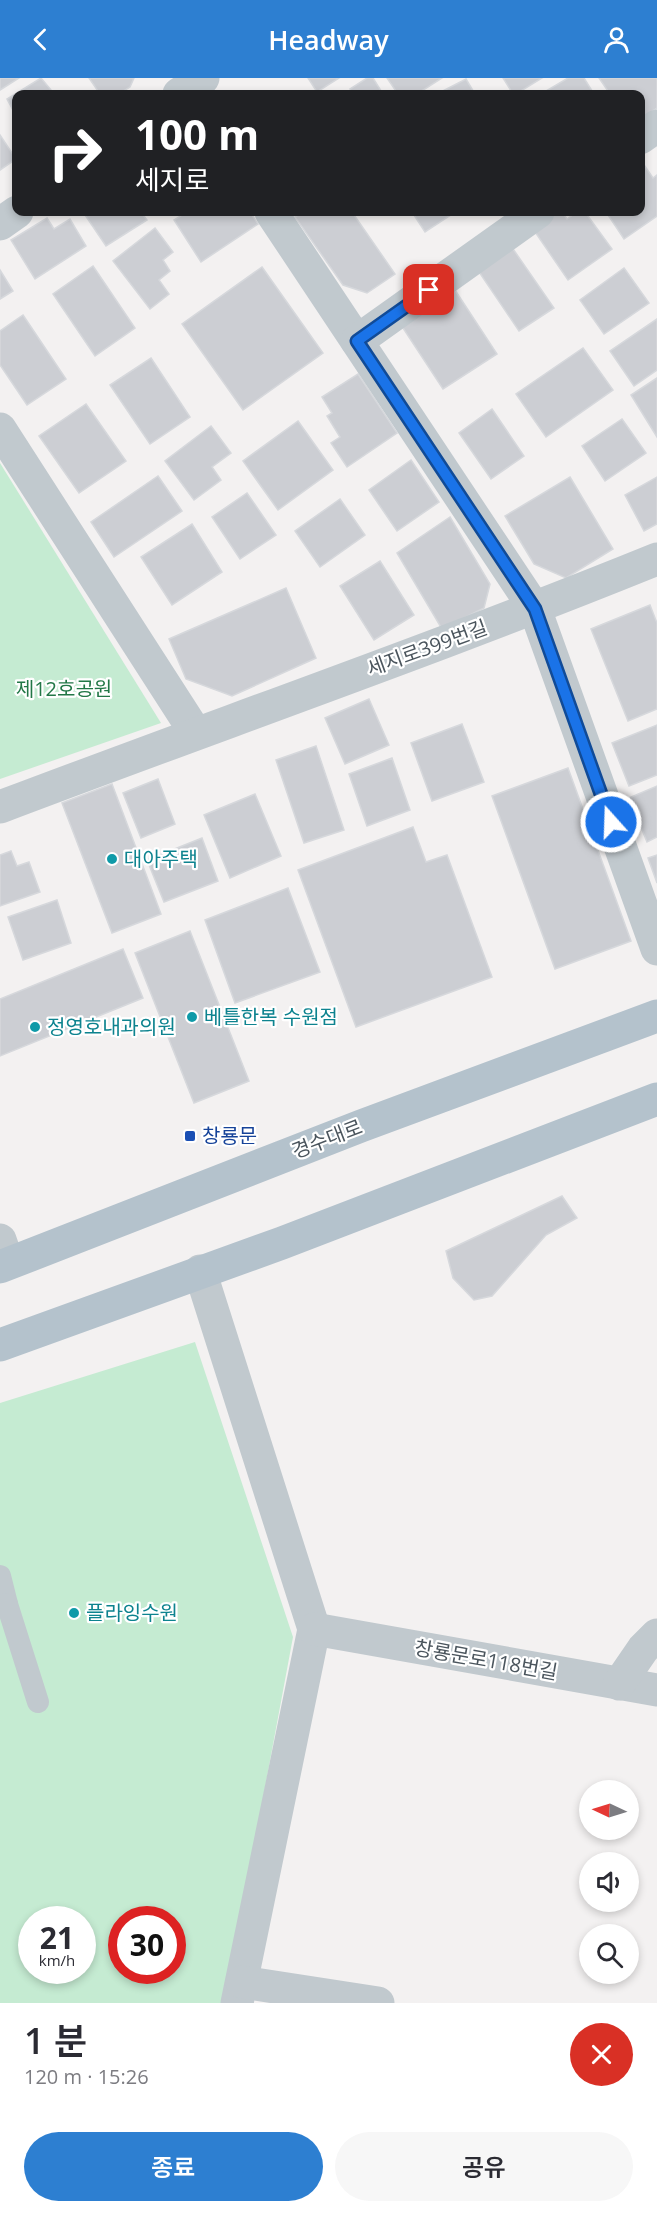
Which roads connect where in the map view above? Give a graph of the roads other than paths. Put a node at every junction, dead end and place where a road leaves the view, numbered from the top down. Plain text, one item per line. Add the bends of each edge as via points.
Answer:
1 (274, 216) edge
2 (532, 216) edge
3 (357, 341) junction
4 (0, 429) edge
5 (657, 559) edge
6 (535, 609) junction
7 (195, 732) junction
8 (0, 807) edge
9 (657, 949) edge
10 (657, 1016) edge
11 (657, 1099) edge
12 (2, 1257) edge
13 (200, 1271) junction
14 (0, 1344) edge
15 (0, 1576) edge
16 (4, 1605) edge
17 (315, 1629) junction
18 (657, 1635) edge
19 (619, 1684) junction
20 (657, 1690) edge
21 (38, 1702) dead end
22 (239, 1993) edge
23 (378, 2003) edge

1 - 3 street
2 - 3 street
3 - 6 street
4 - 7 street
5 - 6 street, 세지로399번길
6 - 7 street, 세지로399번길
6 - 9 street
7 - 8 street, 세지로399번길
10 - 12 main road, 경수대로
11 - 13 main road
13 - 14 main road
13 - 17 street
15 - 16 lane
16 - 21 lane
17 - 19 street, 창룡문로118번길
17 - 22 street
18 - 19 street
19 - 20 street, 창룡문로118번길
22 - 23 street

